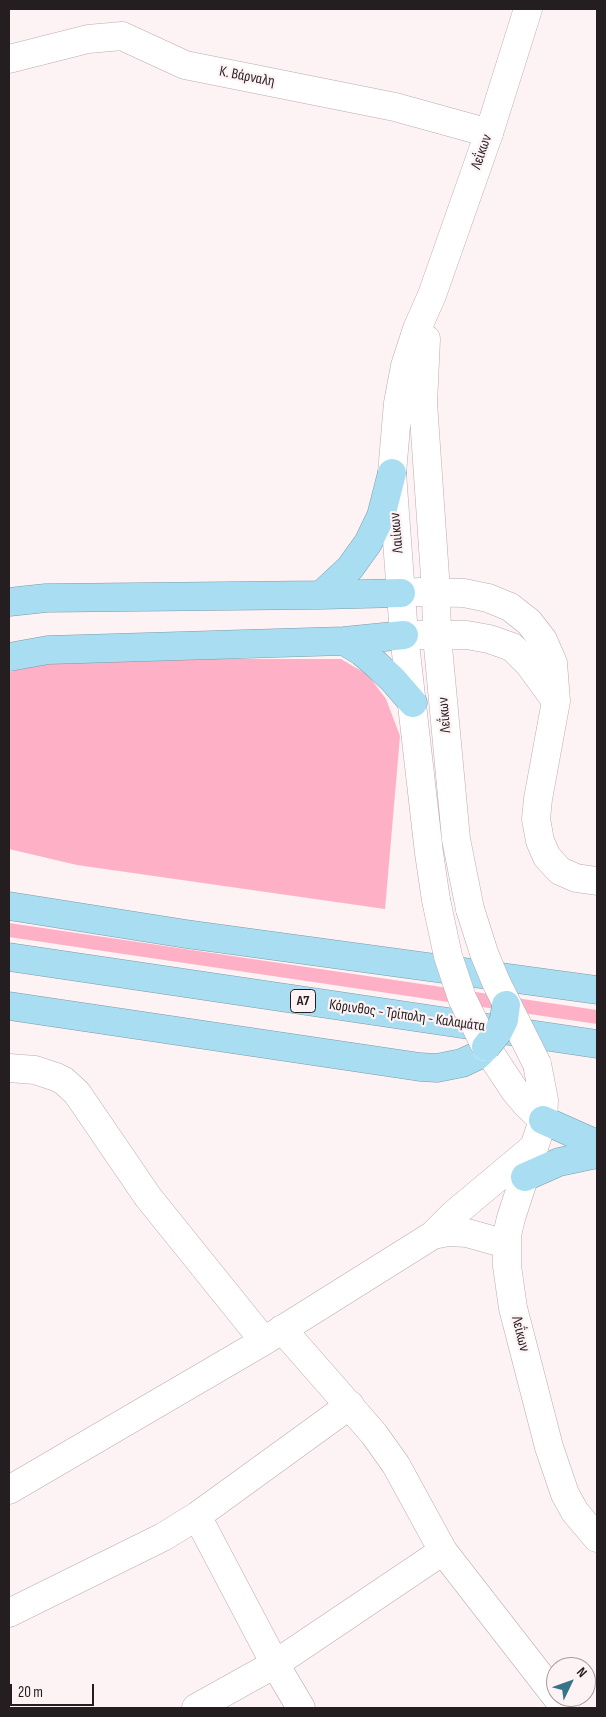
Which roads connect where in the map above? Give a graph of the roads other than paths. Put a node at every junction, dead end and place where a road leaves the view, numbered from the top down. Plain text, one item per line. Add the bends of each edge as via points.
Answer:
1 (528, 9) edge
2 (9, 59) edge
3 (489, 133) junction
4 (432, 295) junction
5 (392, 473) junction
6 (436, 591) junction
7 (401, 593) junction
8 (321, 596) junction
9 (9, 602) edge
10 (404, 635) junction
11 (437, 636) junction
12 (344, 641) junction
13 (9, 657) edge
14 (556, 701) junction
15 (413, 703) junction
16 (597, 881) edge
17 (9, 889) edge
18 (9, 906) edge
19 (186, 934) junction
20 (9, 957) edge
21 (597, 990) edge
22 (506, 1005) junction
23 (9, 1006) edge
24 (597, 1044) edge
25 (486, 1047) junction
26 (9, 1068) edge
27 (543, 1120) junction
28 (597, 1144) edge
29 (534, 1147) junction
30 (597, 1154) edge
31 (525, 1177) junction
32 (433, 1235) junction
33 (506, 1244) junction
34 (273, 1335) junction
35 (350, 1405) junction
36 (9, 1490) edge
37 (197, 1516) junction
38 (597, 1538) edge
39 (443, 1551) junction
40 (9, 1613) edge
41 (274, 1664) junction
42 (196, 1708) edge
43 (302, 1708) edge
44 (564, 1708) edge

1 - 3 street, Λεΐκων
2 - 3 street, Κ. Βάρναλη via 88,39 122,36 186,65 395,107
3 - 4 street, Λεΐκων
4 - 5 street, Λεΐκων via 406,366 398,402
4 - 6 street, Λεΐκων via 426,332 423,403
5 - 7 street, Λαιίκων
5 - 8 highway via 381,516 368,543 350,568
6 - 7 street
6 - 11 street, Λεΐκων
6 - 14 street via 488,598 510,607 529,622 543,640 553,663
7 - 8 highway
7 - 10 street, Λεΐκων
8 - 9 highway via 46,598
10 - 11 street
10 - 12 highway
10 - 15 street, Λεΐκων
11 - 14 street via 466,635 512,647
11 - 22 street, Λεΐκων, bridge via 456,839 470,909
12 - 13 highway via 48,650
12 - 15 highway via 377,665
14 - 16 street via 538,799 536,819 540,841 547,857 560,871 576,878
15 - 25 street, Λεΐκων, bridge via 436,900 448,956 462,998
17 - 19 highway
18 - 19 highway
19 - 21 highway
20 - 24 highway, Κόρινθος - Τρίπολη - Καλαμάτα / Α7
22 - 25 highway, bridge via 504,1020
22 - 27 street, Λεΐκων, bridge via 537,1064 544,1100
23 - 25 highway via 420,1067 437,1068 462,1063
25 - 27 street, Λεΐκων via 515,1091
26 - 34 street via 35,1070 56,1077 77,1093 148,1197
27 - 28 highway
27 - 29 street, Λεΐκων
29 - 31 street, Λεΐκων
29 - 32 street
30 - 31 highway via 559,1162
31 - 33 street, Λεΐκων
32 - 33 street via 467,1233
32 - 34 street
33 - 38 street, Λεΐκων via 513,1308 548,1447 565,1494
34 - 35 street
34 - 36 street
35 - 37 street
35 - 39 street via 396,1464
37 - 40 street via 163,1537
37 - 41 street
39 - 41 street
39 - 44 street
41 - 42 street
41 - 43 street

